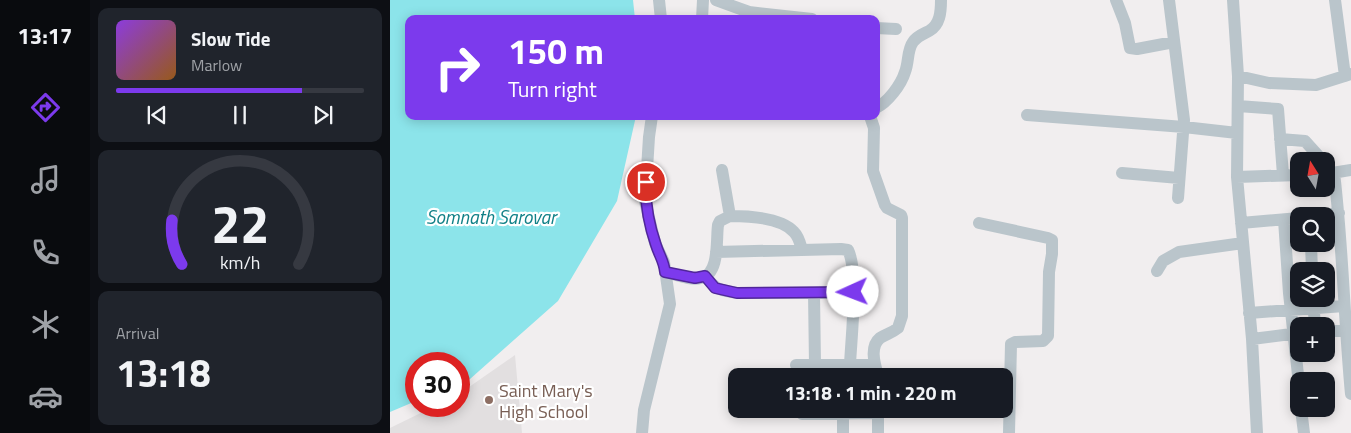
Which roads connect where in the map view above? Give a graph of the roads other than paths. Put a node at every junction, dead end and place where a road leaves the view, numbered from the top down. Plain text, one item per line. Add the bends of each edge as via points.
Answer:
1 (660, 0) edge
2 (703, 0) edge
3 (716, 0) edge
4 (941, 0) edge
5 (1116, 0) edge
6 (1169, 0) edge
7 (1233, 0) edge
8 (1335, 0) edge
9 (661, 15) edge
10 (702, 15) edge
11 (753, 15) edge
12 (880, 28) edge
13 (896, 29) dead end
14 (1174, 42) junction
15 (1348, 75) edge
16 (1238, 76) junction
17 (880, 106) edge
18 (1238, 106) junction
19 (1027, 115) dead end
20 (651, 120) edge
21 (871, 120) edge
22 (1184, 127) junction
23 (1237, 132) junction
24 (1280, 140) junction
25 (1315, 152) edge
26 (722, 170) dead end
27 (1351, 170) edge
28 (1335, 171) edge
29 (1122, 173) dead end
30 (1283, 175) junction
31 (1290, 175) edge
32 (1237, 177) junction
33 (1179, 178) junction
34 (1335, 197) edge
35 (1178, 198) dead end
36 (1335, 213) edge
37 (1339, 213) junction
38 (730, 216) junction
39 (1290, 219) edge
40 (1284, 220) junction
41 (980, 223) dead end
42 (1241, 223) junction
43 (1243, 243) junction
44 (802, 250) junction
45 (716, 252) junction
46 (1157, 271) dead end
47 (665, 272) junction
48 (705, 276) junction
49 (853, 292) junction
50 (814, 293) junction
51 (1335, 305) edge
52 (1344, 306) junction
53 (1304, 307) edge
54 (1291, 311) junction
55 (1249, 313) junction
56 (1292, 317) edge
57 (1335, 331) edge
58 (1348, 331) edge
59 (1290, 335) edge
60 (1252, 339) junction
61 (796, 365) dead end
62 (815, 365) junction
63 (850, 365) junction
64 (863, 368) edge
65 (875, 368) edge
66 (1351, 394) edge
67 (1303, 417) edge
68 (843, 418) edge
69 (878, 418) edge
70 (642, 433) edge
71 (843, 433) edge
72 (878, 433) edge
73 (1009, 433) edge
74 (1257, 433) edge
75 (1304, 433) edge

1 - 9 street
2 - 10 street
3 - 11 street
4 - 17 street via 936,25 914,41 902,79
5 - 14 street via 1130,48
6 - 14 street
7 - 16 street
8 - 15 street
12 - 13 street
14 - 22 street
15 - 16 street via 1308,85 1269,83
16 - 18 street
18 - 23 street
18 - 24 street via 1278,109
19 - 22 street
20 - 47 street via 645,201
21 - 65 street via 874,177 885,206 902,218 902,316 898,328 876,343 873,359
22 - 23 street
22 - 33 street
23 - 32 street
24 - 25 street via 1305,140
24 - 30 street
26 - 38 street
27 - 28 street
29 - 33 street
30 - 31 street
30 - 32 street
32 - 42 street
33 - 35 street
34 - 37 street
36 - 37 street
37 - 52 street
38 - 44 street via 759,218 786,225 796,234
38 - 45 street via 718,224
39 - 40 street
40 - 42 street
40 - 54 street
41 - 73 street via 1052,240 1048,336 1039,342 1011,344
42 - 43 street
43 - 46 street via 1179,252 1164,261
43 - 55 street
44 - 45 street
44 - 49 street via 848,250
45 - 48 street via 714,265
47 - 48 street via 695,278
47 - 70 street via 669,309
48 - 50 street via 715,288 737,293
49 - 50 street
49 - 63 street
50 - 62 street
51 - 52 street
52 - 58 street
53 - 54 street
54 - 55 street
54 - 56 street
55 - 60 street
57 - 58 street
58 - 66 street
59 - 60 street
60 - 74 street
61 - 62 street
62 - 63 street
63 - 64 street
67 - 75 street
68 - 71 street
69 - 72 street

